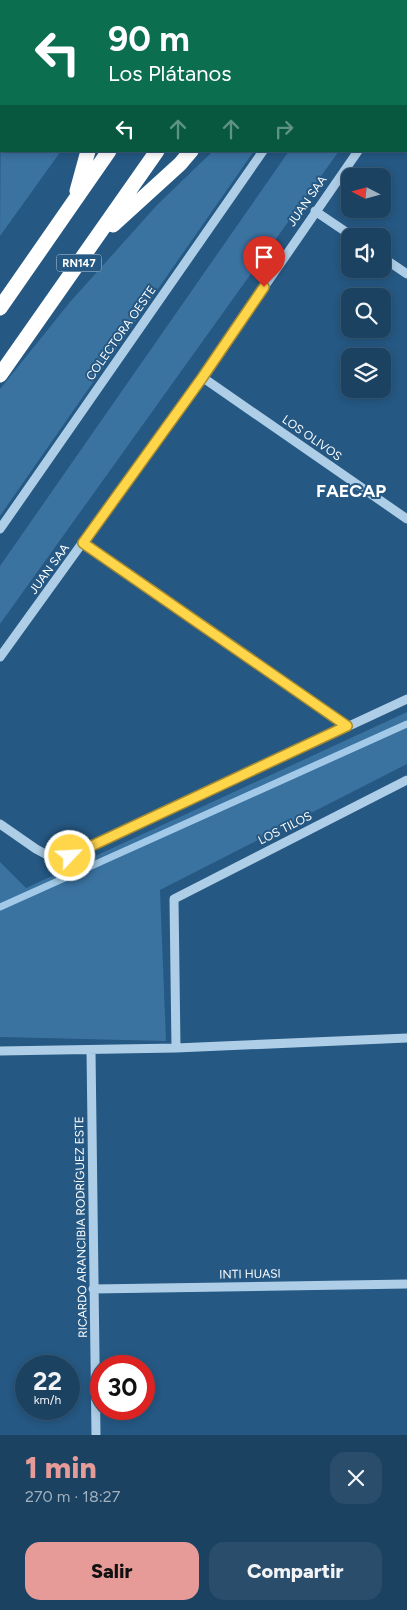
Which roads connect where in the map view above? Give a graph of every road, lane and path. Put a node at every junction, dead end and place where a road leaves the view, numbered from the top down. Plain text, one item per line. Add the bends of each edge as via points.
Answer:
1 (88, 152) edge
2 (108, 152) edge
3 (156, 152) edge
4 (190, 152) edge
5 (262, 152) edge
6 (357, 152) edge
7 (73, 203) junction
8 (315, 211) junction
9 (341, 229) edge
10 (92, 244) junction
11 (391, 263) edge
12 (407, 274) edge
13 (0, 308) edge
14 (0, 375) edge
15 (202, 378) junction
16 (407, 519) edge
17 (0, 529) edge
18 (83, 543) junction
19 (0, 657) edge
20 (407, 699) edge
21 (347, 726) junction
22 (407, 780) edge
23 (0, 824) edge
24 (407, 1038) edge
25 (176, 1048) junction
26 (92, 1050) junction
27 (0, 1051) edge
28 (407, 1284) edge
29 (93, 1290) junction
30 (96, 1435) edge

1 - 7 highway
2 - 7 highway, RN147
3 - 10 highway, RN147
4 - 10 highway
5 - 17 street, COLECTORA OESTE
6 - 8 street, JUAN SAA
7 - 13 highway, RN147
8 - 9 street
8 - 15 street, JUAN SAA
10 - 14 highway, RN147
11 - 12 street
15 - 16 street, LOS OLIVOS
15 - 18 street, JUAN SAA
18 - 19 street, JUAN SAA
18 - 21 street
20 - 21 street
21 - 23 street via 70,856 53,858
22 - 25 street, LOS TILOS via 174,899
24 - 25 street
25 - 26 street
26 - 27 street
26 - 29 street, RICARDO ARANCIBIA RODRÍGUEZ ESTE
28 - 29 street, INTI HUASI
29 - 30 street, RICARDO ARANCIBIA RODRÍGUEZ ESTE

